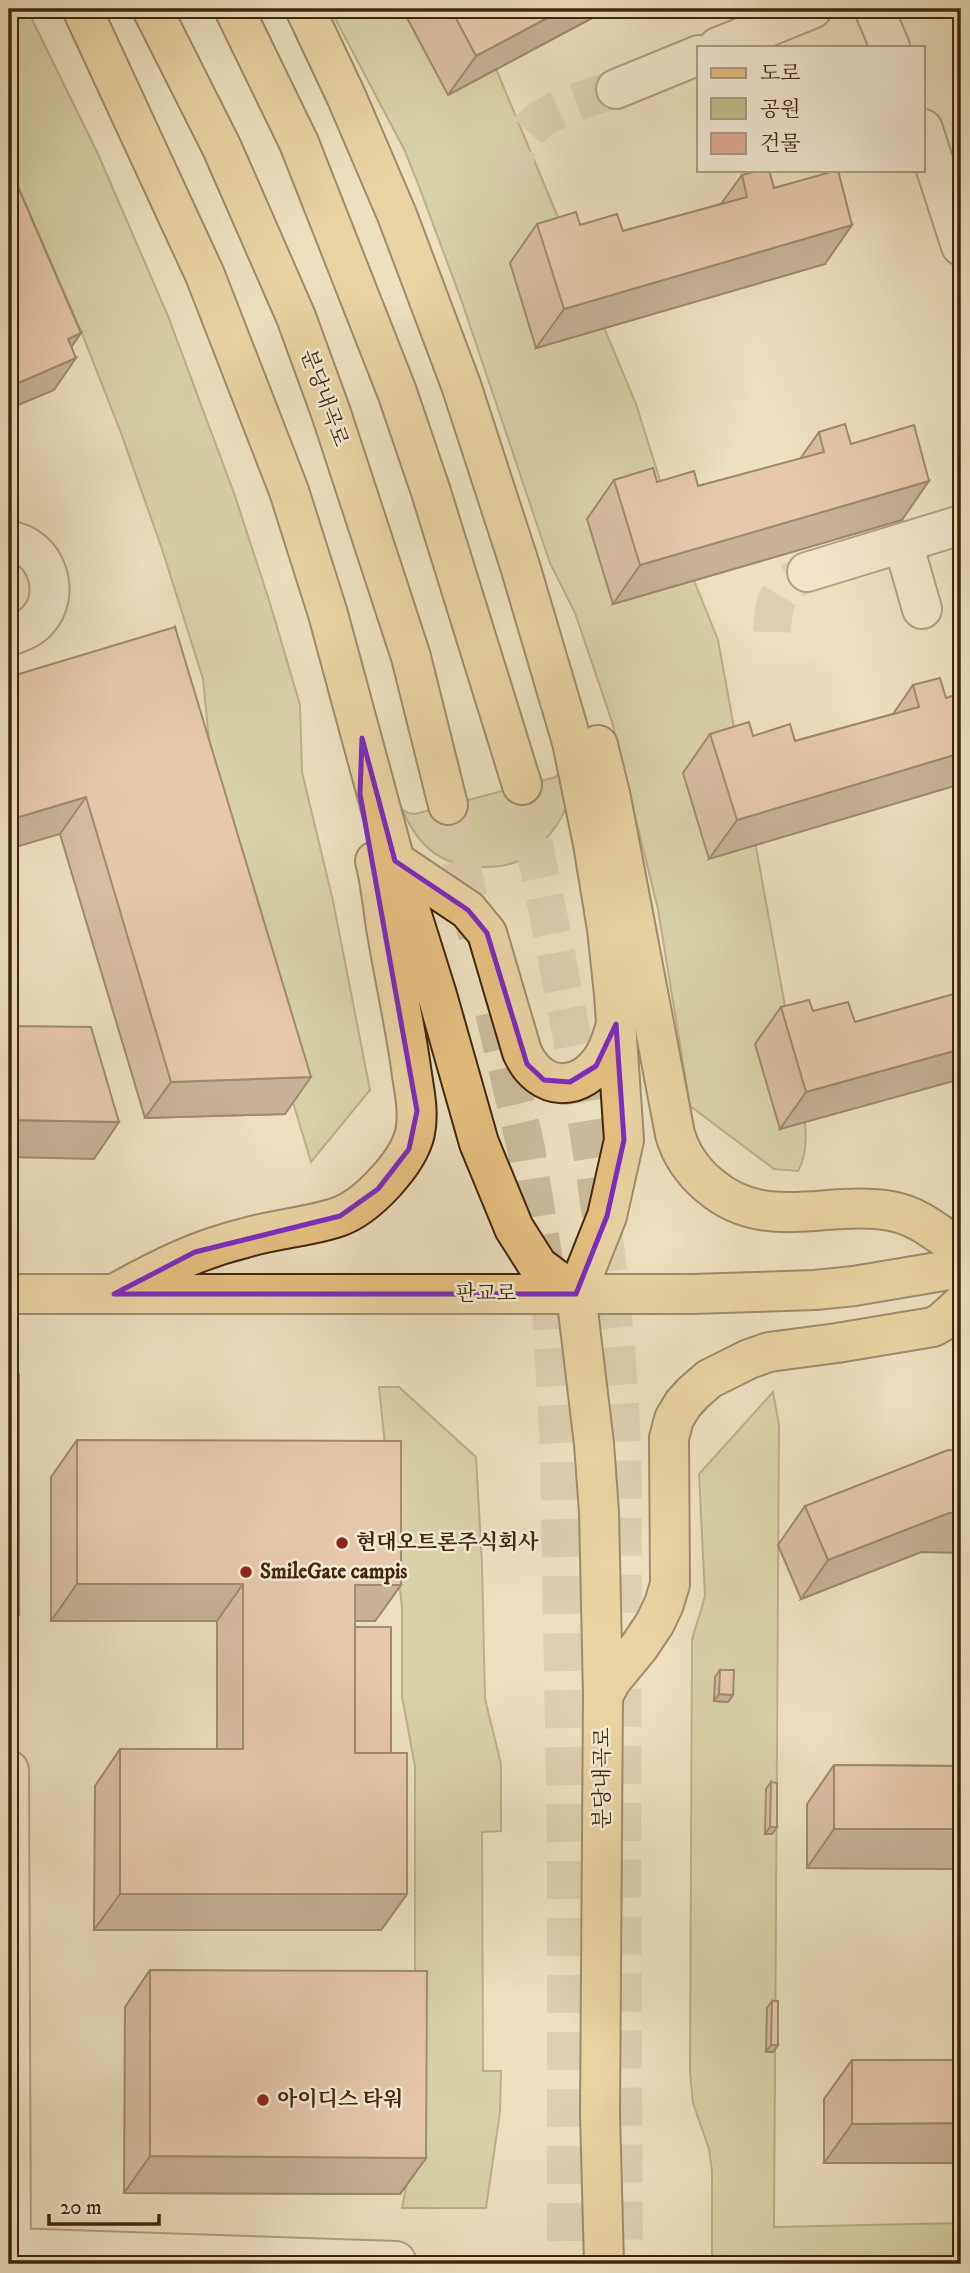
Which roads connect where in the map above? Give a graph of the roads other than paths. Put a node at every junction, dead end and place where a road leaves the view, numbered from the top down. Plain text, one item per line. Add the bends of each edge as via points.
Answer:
1 (82, 9) edge
2 (152, 9) edge
3 (234, 9) edge
4 (305, 9) edge
5 (812, 9) edge
6 (874, 9) edge
7 (720, 46) edge
8 (890, 46) edge
9 (697, 56) edge
10 (616, 89) tunnel mouth
11 (925, 134) edge
12 (961, 246) edge
13 (961, 525) edge
14 (9, 541) edge
15 (903, 543) junction
16 (807, 572) tunnel mouth
17 (922, 609) dead end
18 (9, 636) edge
19 (547, 656) junction
20 (362, 738) junction
21 (522, 785) tunnel mouth
22 (448, 805) tunnel mouth
23 (396, 860) junction
24 (616, 1024) junction
25 (961, 1249) edge
26 (961, 1268) edge
27 (9, 1294) edge
28 (114, 1294) junction
29 (576, 1294) junction
30 (961, 1305) edge
31 (603, 1696) junction
32 (9, 1770) edge
33 (11, 2256) edge
34 (396, 2261) dead end
35 (604, 2264) edge

1 - 20 main road via 205,275 289,491
2 - 22 main road, 분당내곡로 via 222,148 296,317 408,646
3 - 21 main road via 299,143 397,392
4 - 19 main road via 417,265 486,457
5 - 7 street
6 - 8 street
9 - 10 street
11 - 12 street
13 - 15 street
14 - 18 street via 28,547 40,558 50,590 38,620
15 - 16 street
15 - 17 street
19 - 24 main road via 572,742 593,844
19 - 25 main road via 590,715 611,799 672,1120 690,1165 716,1191 747,1208 804,1212 840,1208 906,1214
20 - 23 main road
20 - 28 main road via 360,794 379,878 417,1111 409,1149 378,1189 340,1216 195,1252
23 - 24 main road via 468,910 487,933 522,1052 544,1080 570,1082 587,1073 604,1056
23 - 29 main road via 479,1143 501,1198 538,1266
24 - 29 main road via 625,1140 607,1216
26 - 29 main road, 판교로 via 815,1290
27 - 28 main road, 판교로
28 - 29 main road, 판교로
29 - 31 main road, 분당내곡로 via 598,1498
30 - 31 main road via 933,1327 749,1359 709,1379 683,1404 669,1438 671,1568 664,1604
31 - 35 main road, 분당내곡로 via 600,2114
32 - 33 street
33 - 34 street

